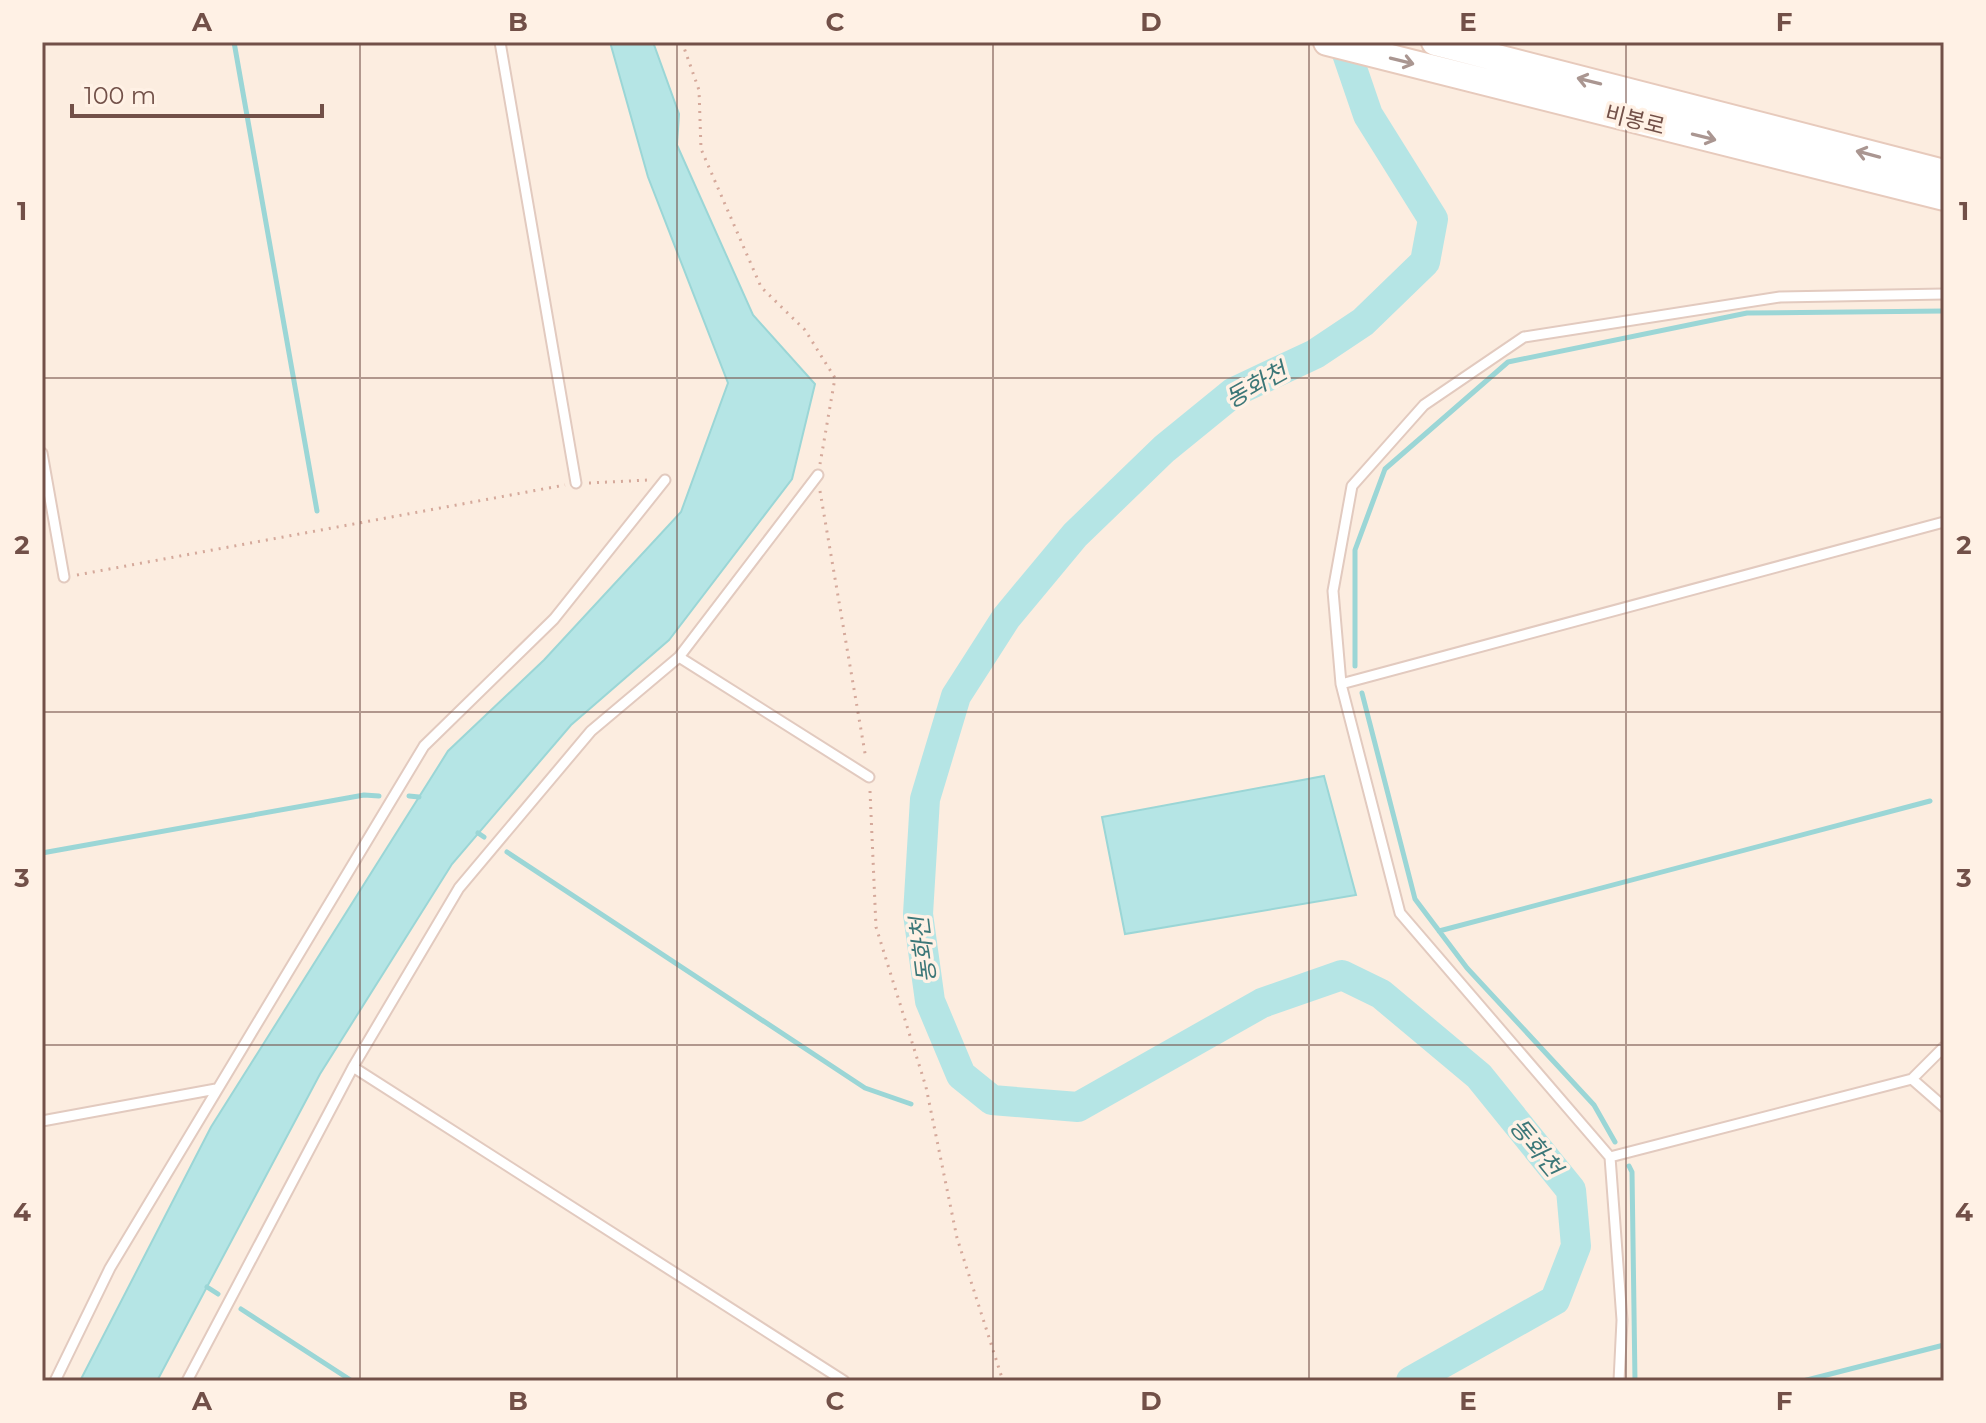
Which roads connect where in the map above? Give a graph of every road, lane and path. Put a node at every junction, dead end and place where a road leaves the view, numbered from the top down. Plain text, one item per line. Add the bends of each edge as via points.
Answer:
1 (500, 42) edge
2 (682, 42) edge
3 (1327, 42) edge
4 (1435, 42) edge
5 (1944, 173) edge
6 (1944, 197) edge
7 (1944, 294) edge
8 (42, 453) edge
9 (818, 475) junction
10 (665, 480) joint
11 (576, 483) junction
12 (1944, 522) edge
13 (64, 577) joint
14 (679, 657) junction
15 (1341, 684) junction
16 (869, 777) junction
17 (1944, 1047) edge
18 (353, 1067) junction
19 (1912, 1079) junction
20 (216, 1089) junction
21 (1944, 1107) edge
22 (42, 1121) edge
23 (1610, 1157) junction
24 (55, 1381) edge
25 (187, 1381) edge
26 (844, 1381) edge
27 (1003, 1381) edge
28 (1619, 1381) edge

1 - 11 lane
2 - 9 path via 699,90 701,149 761,287 805,330 835,378
3 -> 6 street, 비봉로
5 -> 4 street, 비봉로
7 - 15 lane via 1780,297 1524,337 1424,405 1352,486 1333,591
8 - 13 lane
9 - 14 lane
9 - 16 path
10 - 11 path
10 - 20 lane via 554,619 424,746
11 - 13 path
12 - 15 lane
14 - 16 lane
14 - 18 lane via 591,731 459,888
15 - 23 lane via 1400,913
16 - 27 path via 876,927 926,1087 957,1238
17 - 19 lane
18 - 25 lane
18 - 26 lane
19 - 21 lane
19 - 23 lane
20 - 22 lane
20 - 24 lane via 110,1268
23 - 28 lane via 1622,1320

